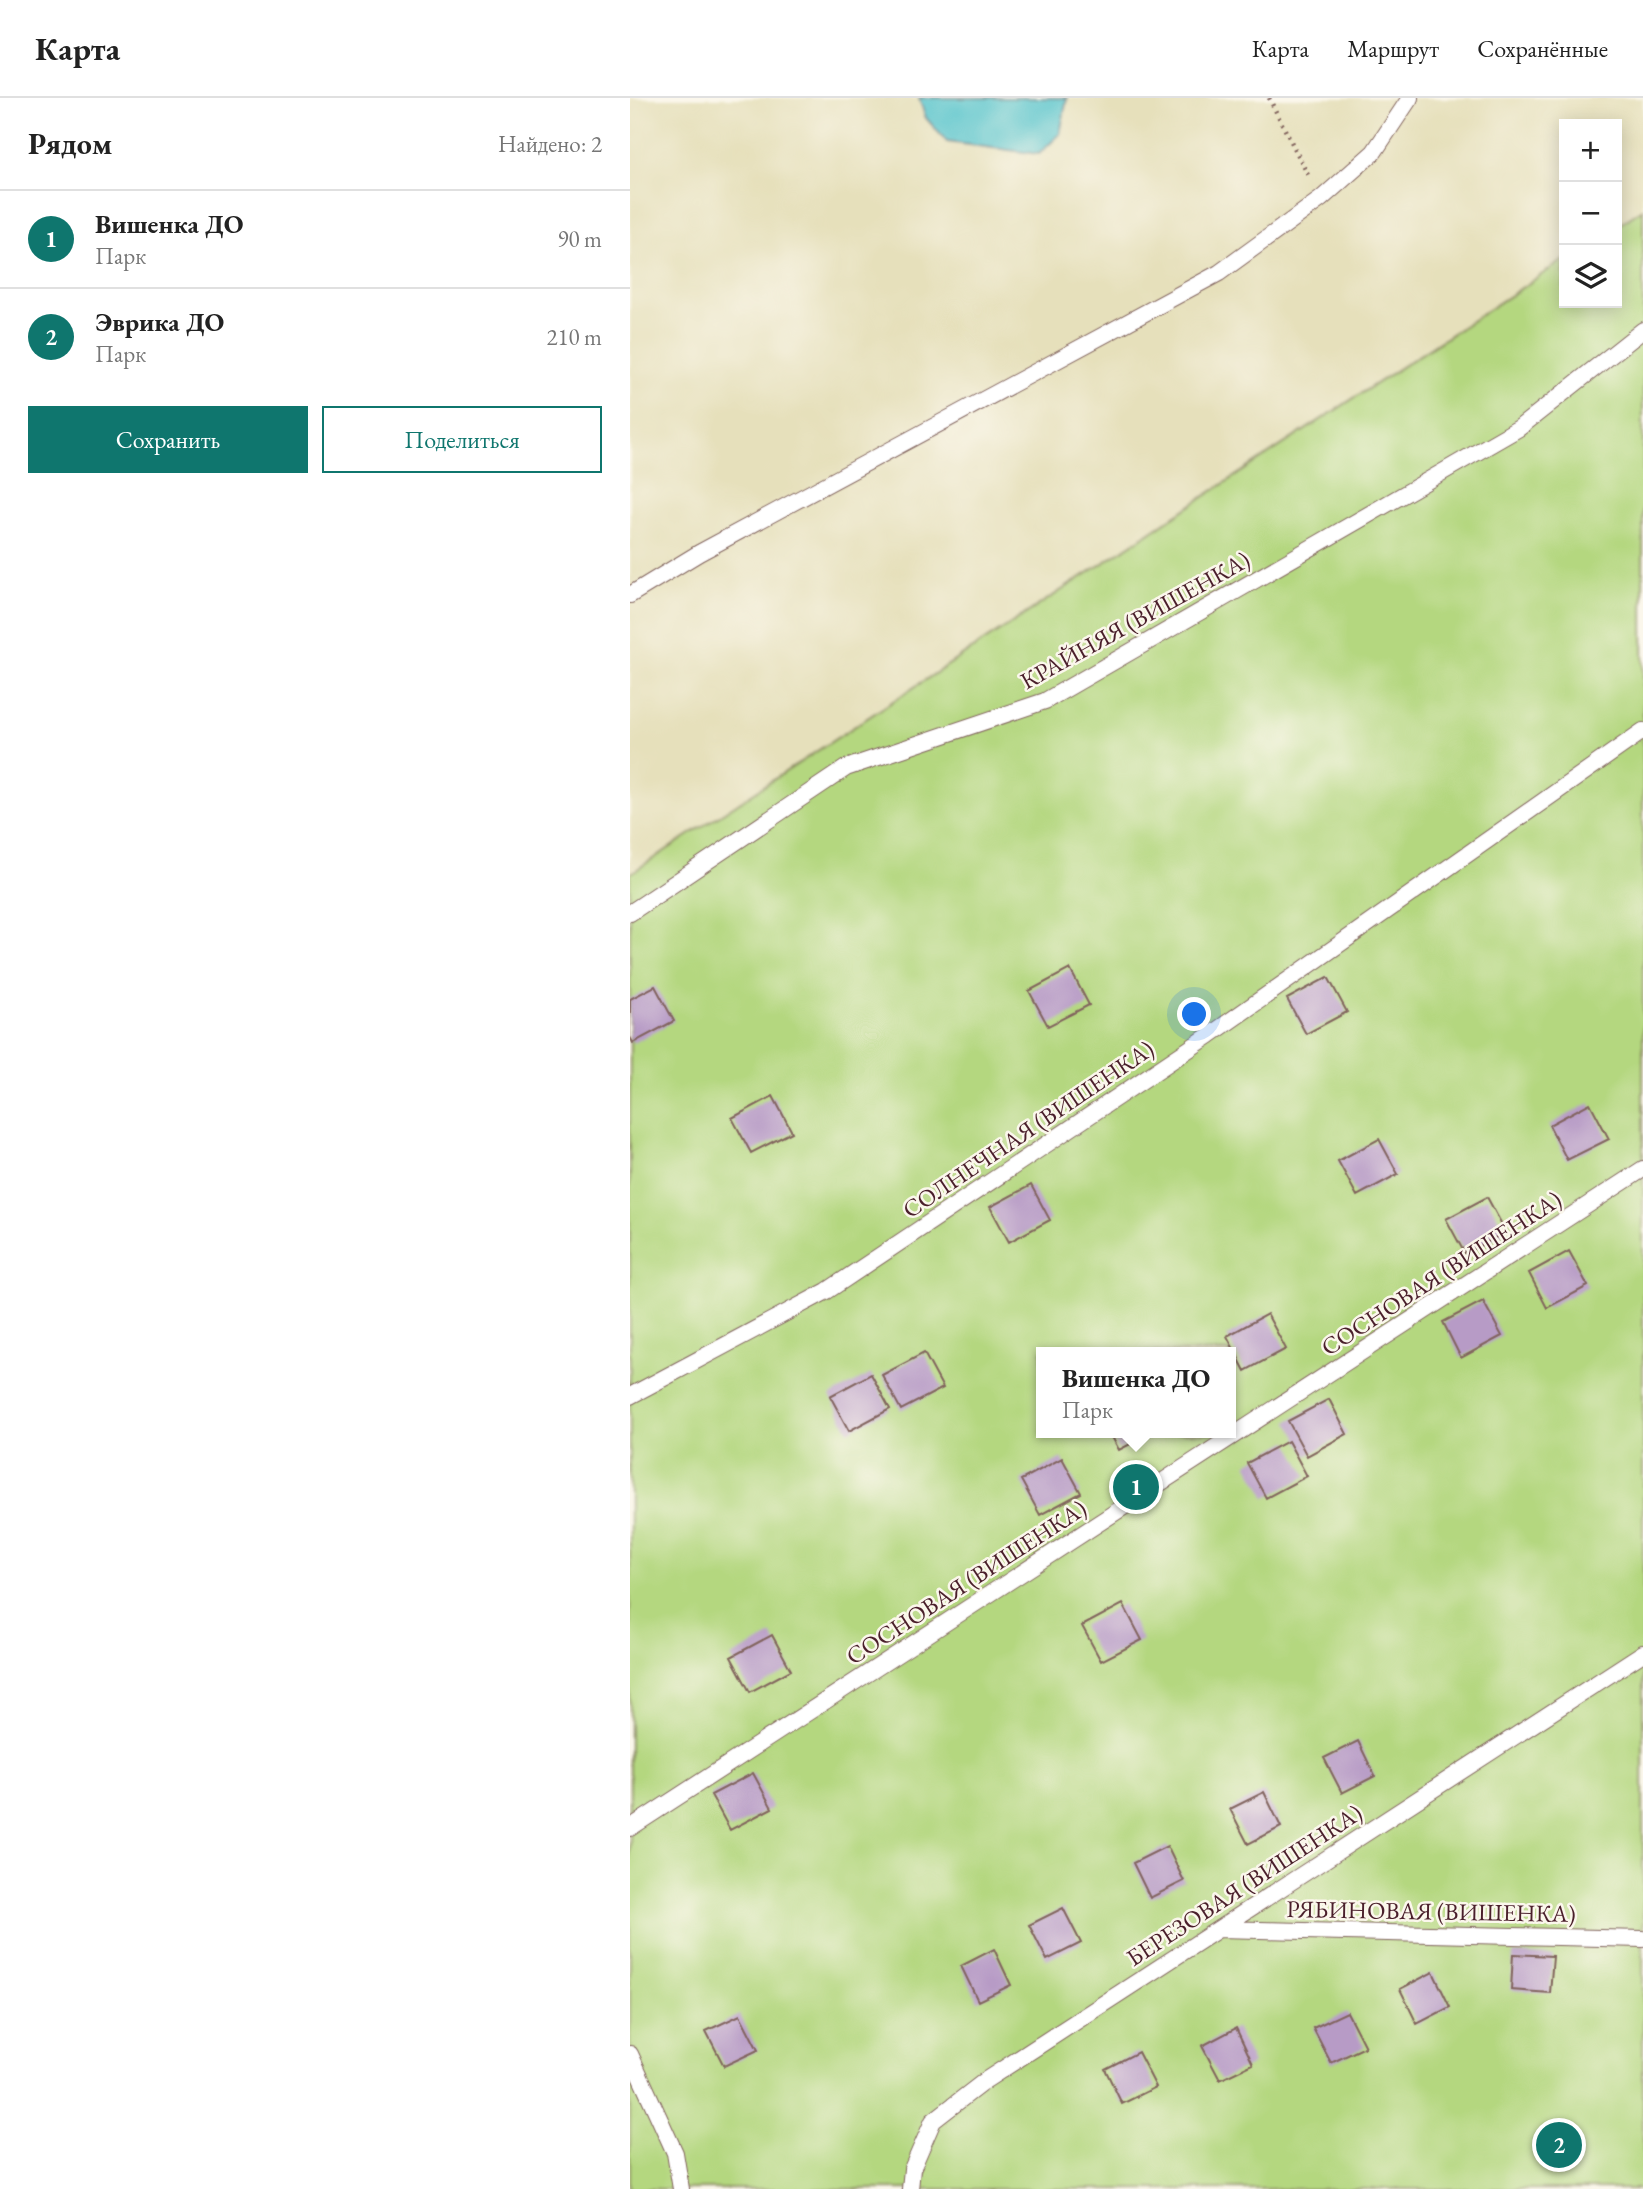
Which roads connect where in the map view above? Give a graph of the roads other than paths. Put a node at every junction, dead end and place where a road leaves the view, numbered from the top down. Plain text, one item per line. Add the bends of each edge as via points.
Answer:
1 (1410, 98) edge
2 (1643, 330) edge
3 (630, 595) edge
4 (1643, 731) edge
5 (630, 913) edge
6 (1643, 1169) edge
7 (630, 1395) edge
8 (1236, 1434) edge
9 (1229, 1438) edge
10 (1643, 1653) edge
11 (630, 1828) edge
12 (1219, 1929) junction
13 (1643, 1939) edge
14 (630, 2054) edge
15 (681, 2189) edge
16 (911, 2189) edge

1 - 3 lane via 1374,152 1321,199 1219,273 699,553
2 - 5 lane, КРАЙНЯЯ (ВИШЕНКА) via 1519,428 1045,701 846,768
4 - 7 lane, СОЛНЕЧНАЯ (ВИШЕНКА) via 1210,1035 827,1291
6 - 8 lane, СОСНОВАЯ (ВИШЕНКА)
9 - 11 lane, СОСНОВАЯ (ВИШЕНКА)
10 - 12 lane, БЕРЕЗОВАЯ (ВИШЕНКА)
12 - 13 lane, РЯБИНОВАЯ (ВИШЕНКА)
12 - 16 lane, БЕРЕЗОВАЯ (ВИШЕНКА) via 986,2080 933,2121 912,2169
14 - 15 lane via 675,2153

